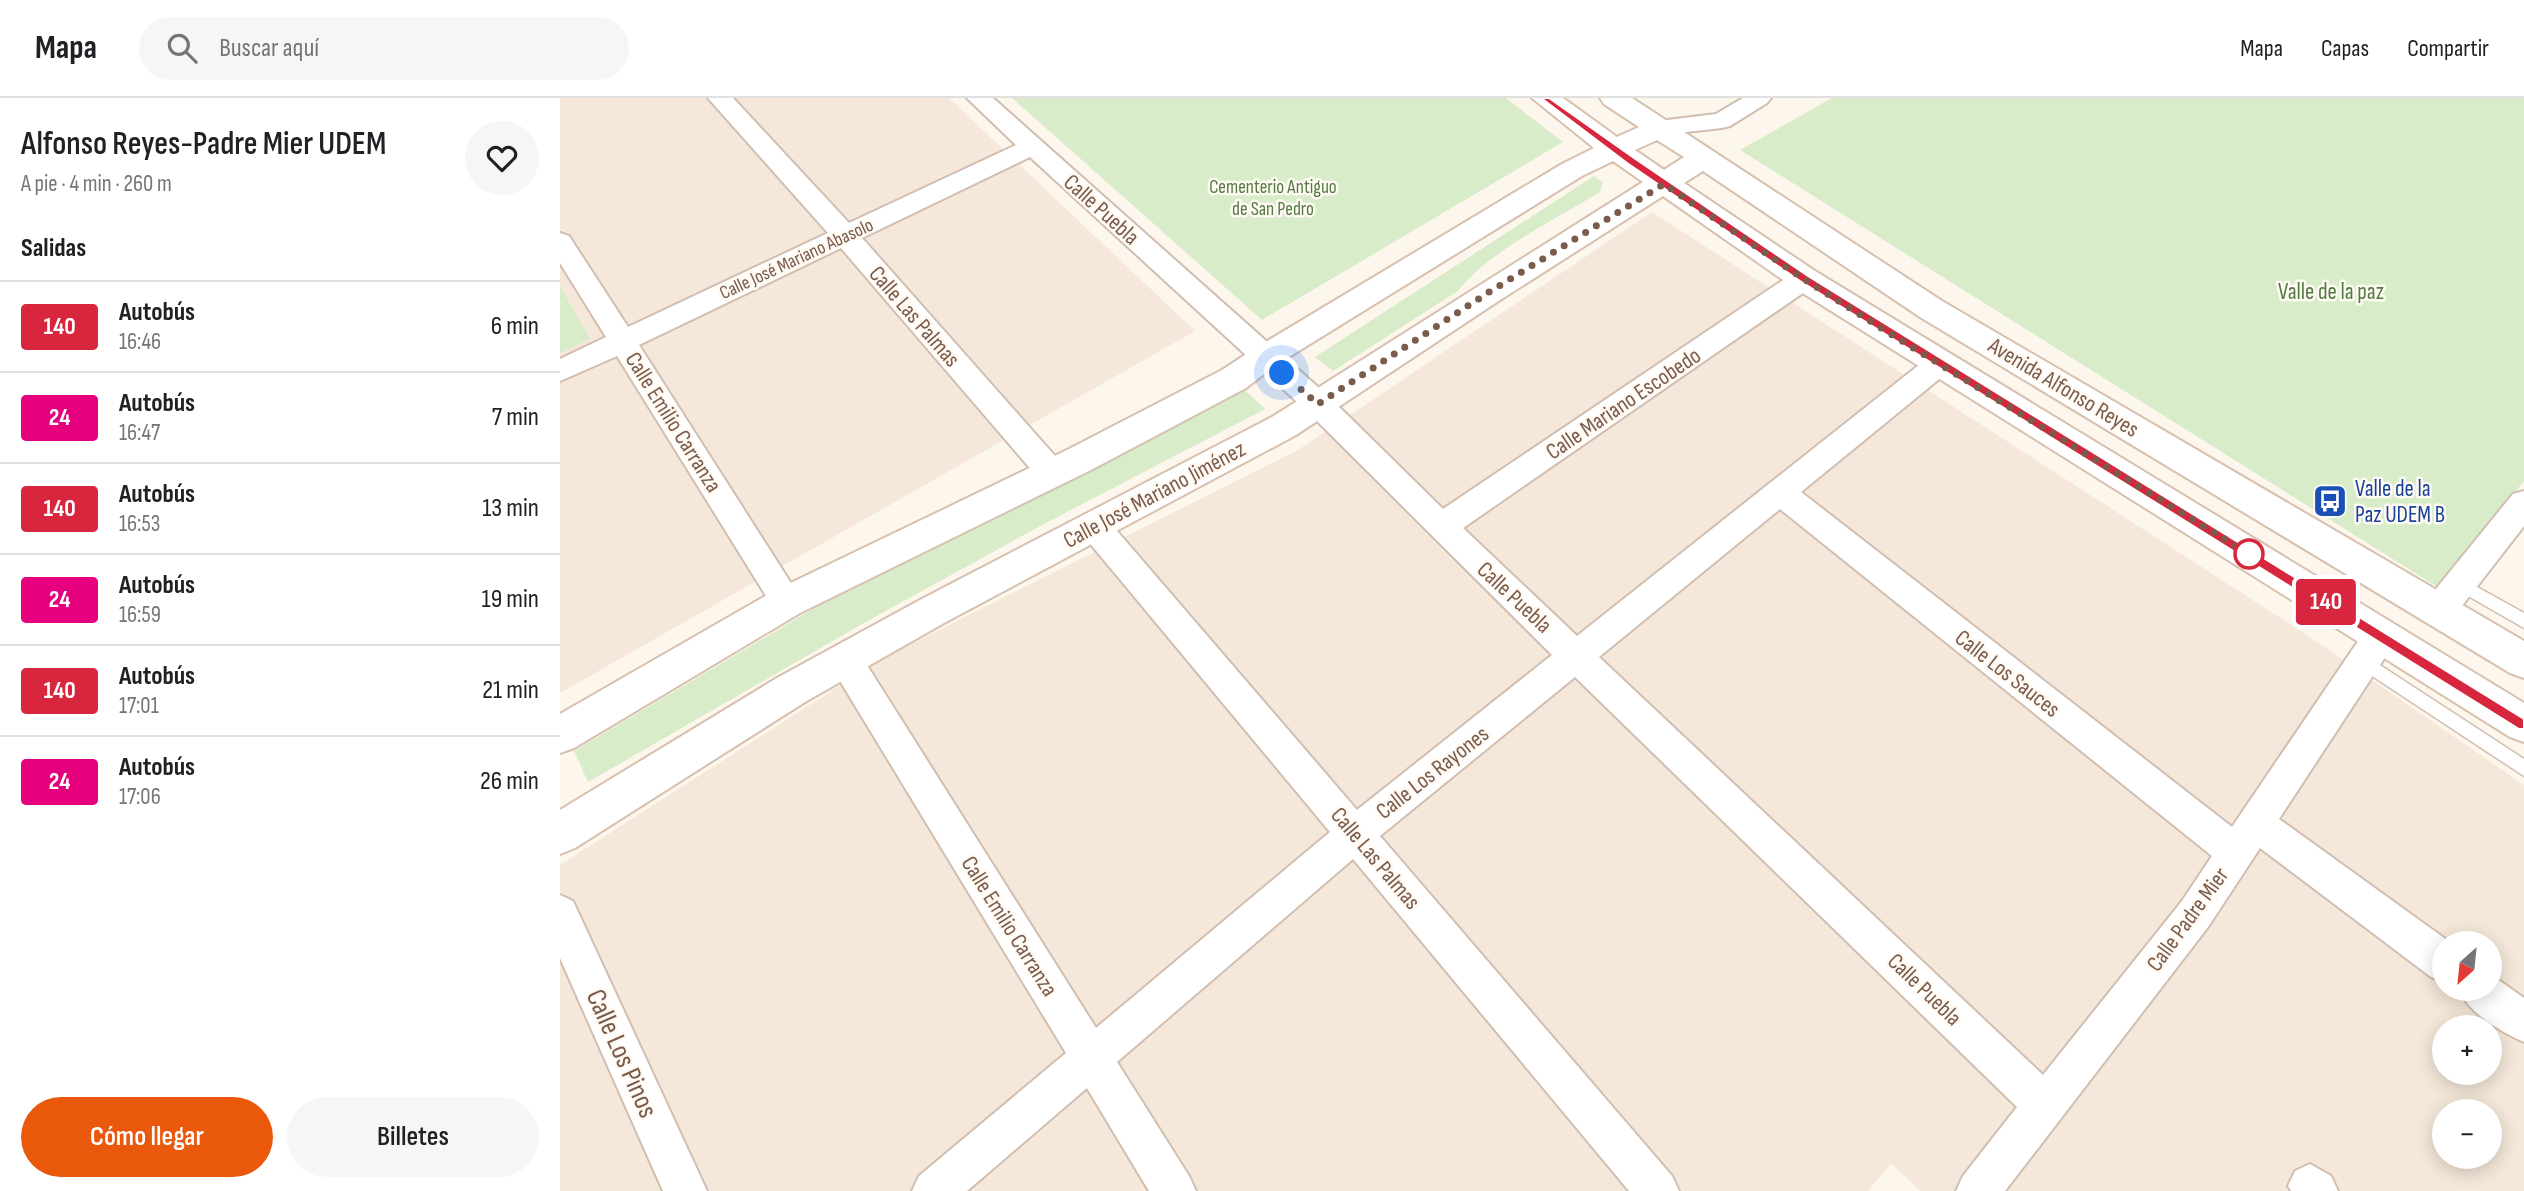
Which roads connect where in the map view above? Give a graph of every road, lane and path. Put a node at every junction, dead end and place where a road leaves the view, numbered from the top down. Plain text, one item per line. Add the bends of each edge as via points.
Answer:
1 (720, 98) edge
2 (979, 98) edge
3 (1614, 98) edge
4 (1759, 98) edge
5 (1555, 104) edge
6 (1722, 121) junction
7 (1660, 128) junction
8 (1033, 146) junction
9 (1614, 149) junction
10 (1703, 158) junction
11 (1572, 170) junction
12 (1664, 184) junction
13 (845, 235) junction
14 (560, 242) edge
15 (1804, 279) junction
16 (622, 341) junction
17 (1265, 357) junction
18 (1939, 364) junction
19 (560, 371) edge
20 (1318, 404) junction
21 (1052, 473) junction
22 (1781, 493) junction
23 (2524, 503) edge
24 (1094, 526) junction
25 (1441, 527) junction
26 (2450, 597) junction
27 (787, 602) junction
28 (2524, 621) edge
29 (2372, 648) junction
30 (1578, 657) junction
31 (846, 661) junction
32 (2524, 661) edge
33 (2524, 724) edge
34 (560, 735) edge
35 (2524, 768) edge
36 (1356, 833) junction
37 (560, 834) edge
38 (2246, 838) junction
39 (560, 914) edge
40 (2432, 955) edge
41 (2495, 1001) edge
42 (2524, 1022) edge
43 (1091, 1058) junction
44 (2044, 1104) junction
45 (685, 1191) edge
46 (934, 1191) edge
47 (1174, 1191) edge
48 (1657, 1191) edge
49 (1978, 1191) edge

1 - 13 street, Calle Las Palmas
2 - 8 street, Calle Puebla
3 - 7 street, Avenida Alfonso Reyes
4 - 6 street
5 - 9 street, Avenida Alfonso Reyes
5 - 11 street via 1579,144
6 - 7 street
6 - 10 street, Calle José Mariano Jiménez
7 - 9 street
7 - 10 street, Avenida Alfonso Reyes
8 - 13 street, Calle José Mariano Abasolo
8 - 17 street, Calle Puebla
9 - 11 street
9 - 12 street, Avenida Alfonso Reyes
10 - 12 street, Calle José Mariano Jiménez
10 - 26 street, Avenida Alfonso Reyes via 1931,309
11 - 17 street
12 - 15 street, Avenida Alfonso Reyes
12 - 20 street, Calle José Mariano Jiménez via 1497,286
13 - 16 street, Calle José Mariano Abasolo
13 - 21 street, Calle Las Palmas
14 - 16 street, Calle Emilio Carranza
15 - 18 street, Avenida Alfonso Reyes
15 - 25 street, Calle Mariano Escobedo
16 - 19 street, Calle José Mariano Abasolo
16 - 27 street, Calle Emilio Carranza
17 - 20 street, Calle Puebla
17 - 21 street via 1234,379
18 - 22 street, Calle Los Rayones
18 - 29 street, Avenida Alfonso Reyes
20 - 24 street, Calle José Mariano Jiménez
20 - 25 street, Calle Puebla
21 - 27 street
22 - 30 street, Calle Los Rayones
22 - 38 street, Calle Los Sauces
23 - 26 street
24 - 31 street, Calle José Mariano Jiménez
24 - 36 street, Calle Las Palmas
25 - 30 street, Calle Puebla
26 - 28 lane
26 - 32 street, Avenida Alfonso Reyes
27 - 34 street
29 - 33 street, Avenida Alfonso Reyes
29 - 35 lane
29 - 38 street, Calle Padre Mier
30 - 36 street, Calle Los Rayones
30 - 44 street, Calle Puebla
31 - 37 street, Calle José Mariano Jiménez via 791,690
31 - 43 street, Calle Emilio Carranza
36 - 43 street, Calle Los Rayones
36 - 48 street, Calle Las Palmas
38 - 40 street, Calle Los Sauces
38 - 44 street, Calle Padre Mier via 2195,914
39 - 45 street, Calle Los Pinos
41 - 42 street
43 - 46 street, Calle Los Rayones
43 - 47 street, Calle Emilio Carranza
44 - 49 street, Calle Padre Mier

